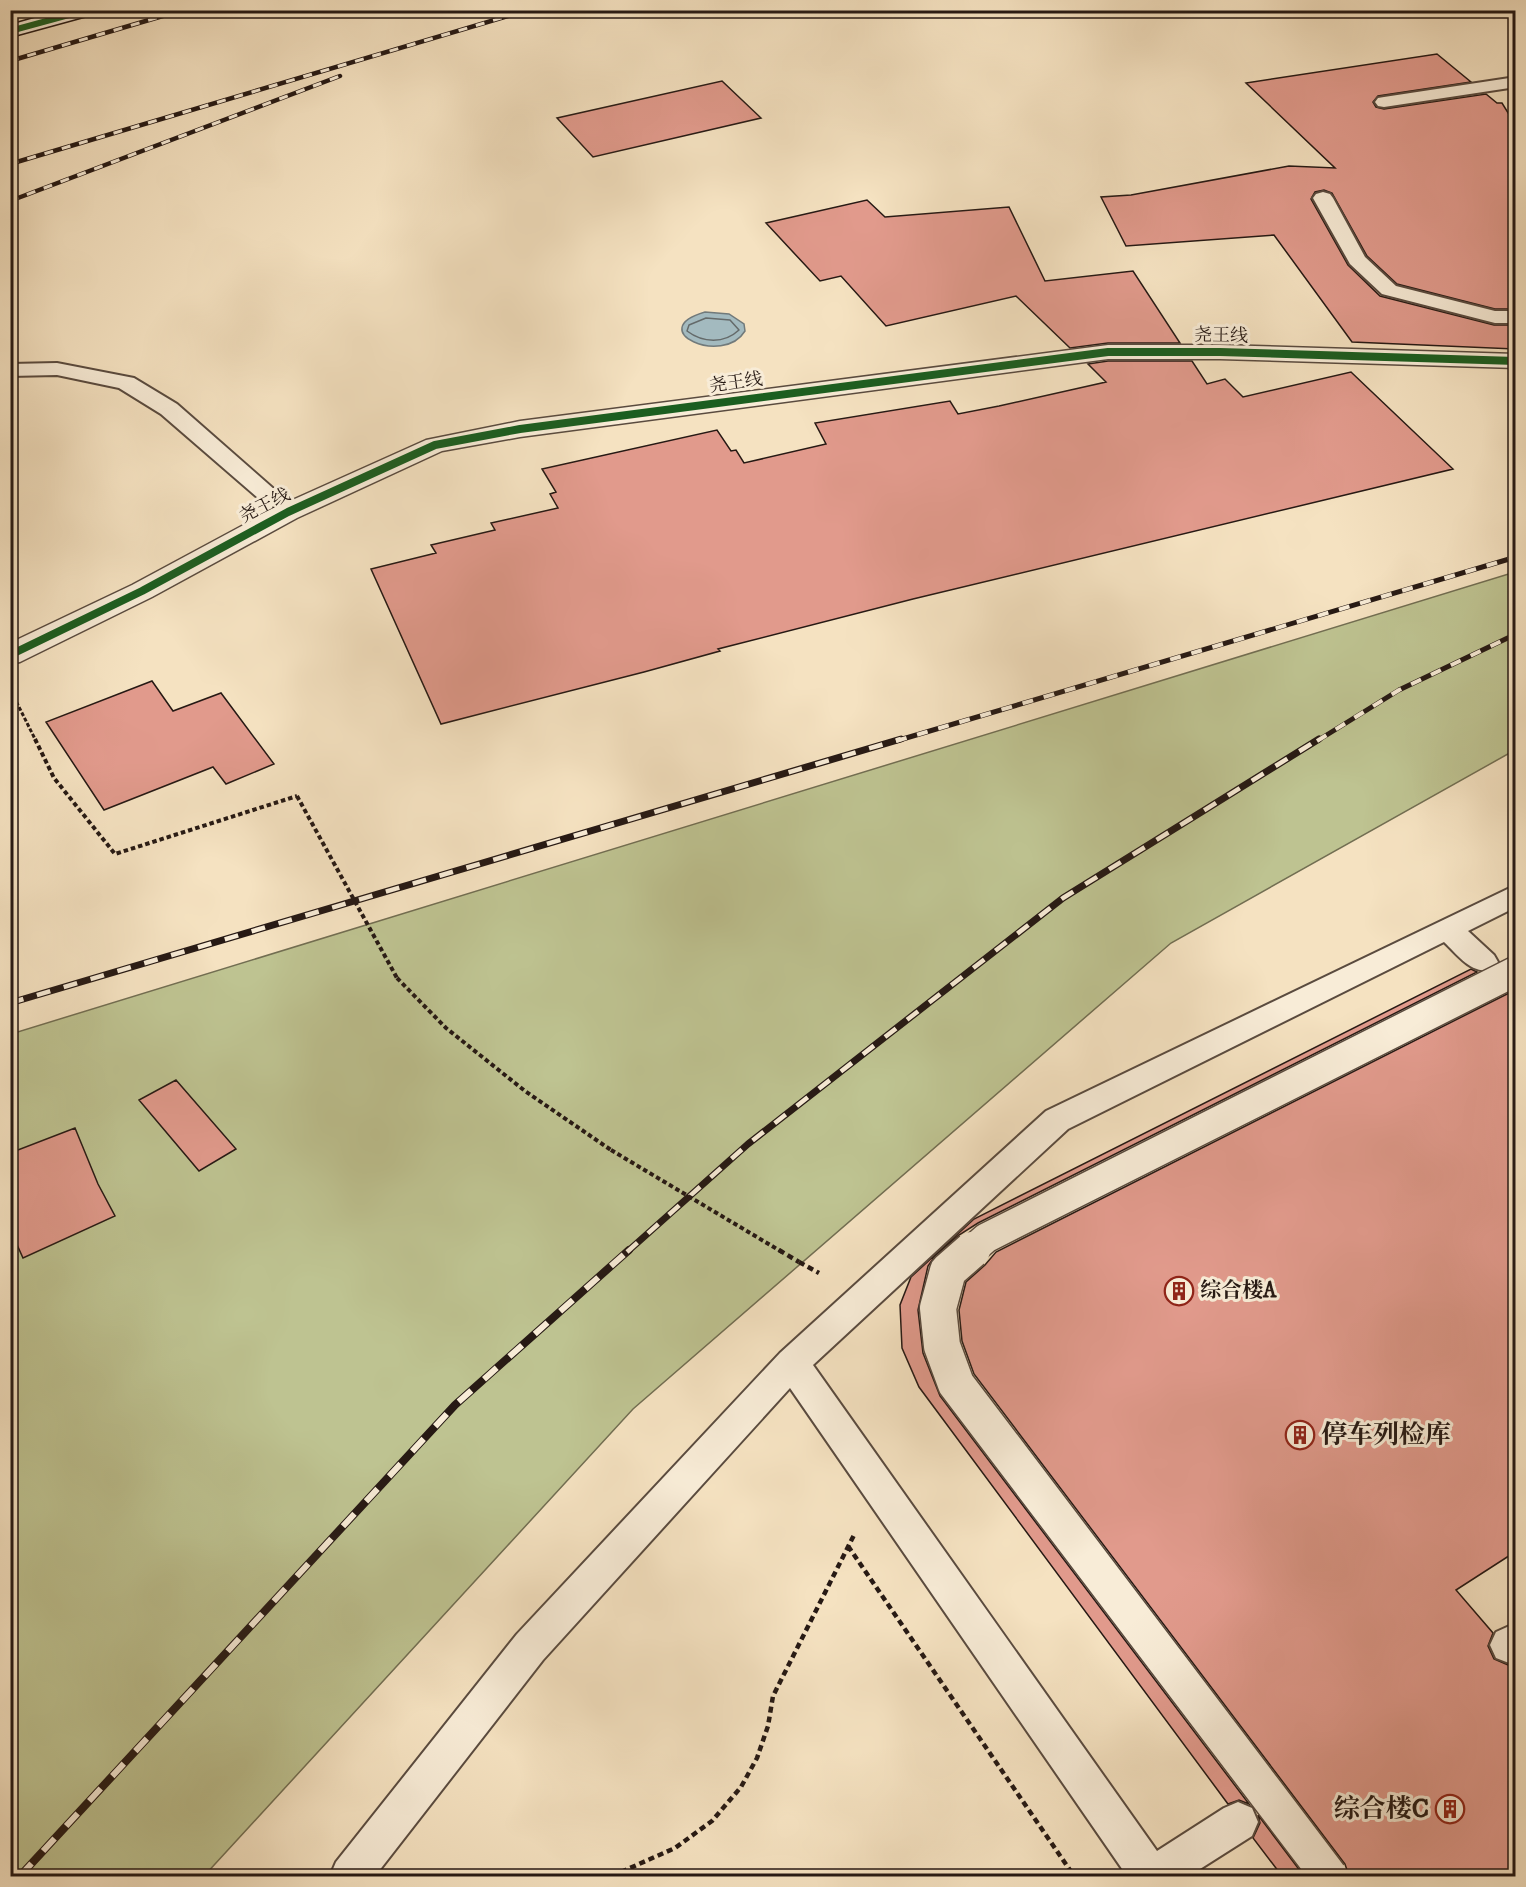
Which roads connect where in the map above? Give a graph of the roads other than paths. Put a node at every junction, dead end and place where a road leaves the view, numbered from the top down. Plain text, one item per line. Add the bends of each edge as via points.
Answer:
1 (87, 10) edge
2 (10, 31) edge
3 (1515, 82) edge
4 (1384, 102) dead end
5 (1323, 198) dead end
6 (1515, 317) edge
7 (1515, 361) edge
8 (10, 370) edge
9 (288, 512) junction
10 (10, 655) edge
11 (1515, 895) edge
12 (1448, 929) junction
13 (1500, 967) edge
14 (792, 1363) junction
15 (1238, 1822) dead end
16 (350, 1876) edge
17 (1152, 1876) edge
18 (1329, 1876) edge

1 - 2 street
3 - 4 lane
5 - 6 lane via 1357,260 1389,290 1495,317
7 - 9 street, 尧王线 via 1108,352 520,429 435,445
8 - 9 lane via 57,369 126,383 170,409
9 - 10 street, 尧王线 via 142,591
11 - 12 lane
12 - 13 lane
12 - 14 lane via 1057,1120
13 - 18 lane, bridge via 986,1238 948,1271 938,1308 942,1346 956,1384
14 - 16 lane via 530,1647
14 - 17 lane
15 - 17 lane

